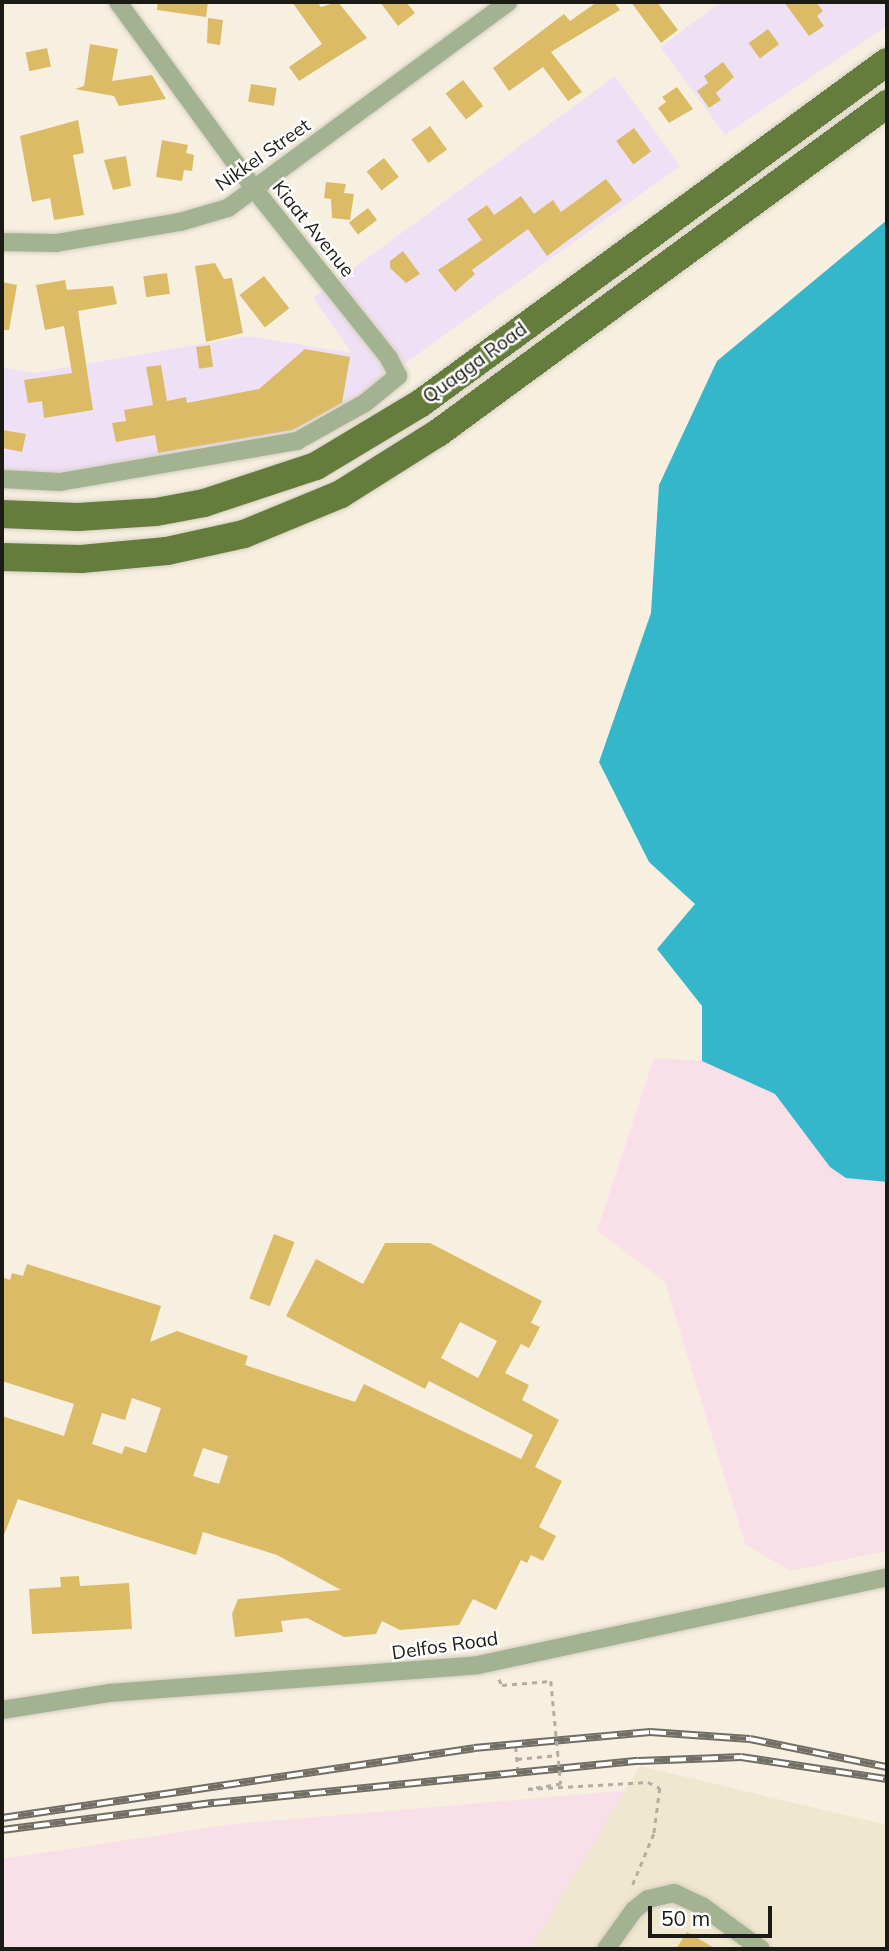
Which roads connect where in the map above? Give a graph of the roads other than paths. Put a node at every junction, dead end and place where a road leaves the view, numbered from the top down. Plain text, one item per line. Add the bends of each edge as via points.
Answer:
1 (118, 2) edge
2 (508, 2) edge
3 (887, 62) edge
4 (887, 104) edge
5 (255, 190) junction
6 (2, 242) edge
7 (2, 479) edge
8 (2, 514) edge
9 (2, 557) edge
10 (887, 1577) edge
11 (2, 1710) edge
12 (606, 1949) edge
13 (761, 1949) edge

1 - 5 street, Kiaat Avenue
2 - 5 street, Nikkel Street
3 - 8 main road, Quagga Road via 421,403 316,466 204,503 156,512 78,517
4 - 9 main road, Quagga Road via 429,439 341,494 244,534 167,551 81,559
5 - 6 street, Nikkel Street via 228,208 180,222 56,243
5 - 7 street, Kiaat Avenue via 393,363 396,381 297,441 60,482
10 - 11 street, Delfos Road via 478,1665 109,1693
12 - 13 street via 634,1910 648,1899 674,1893 702,1906

